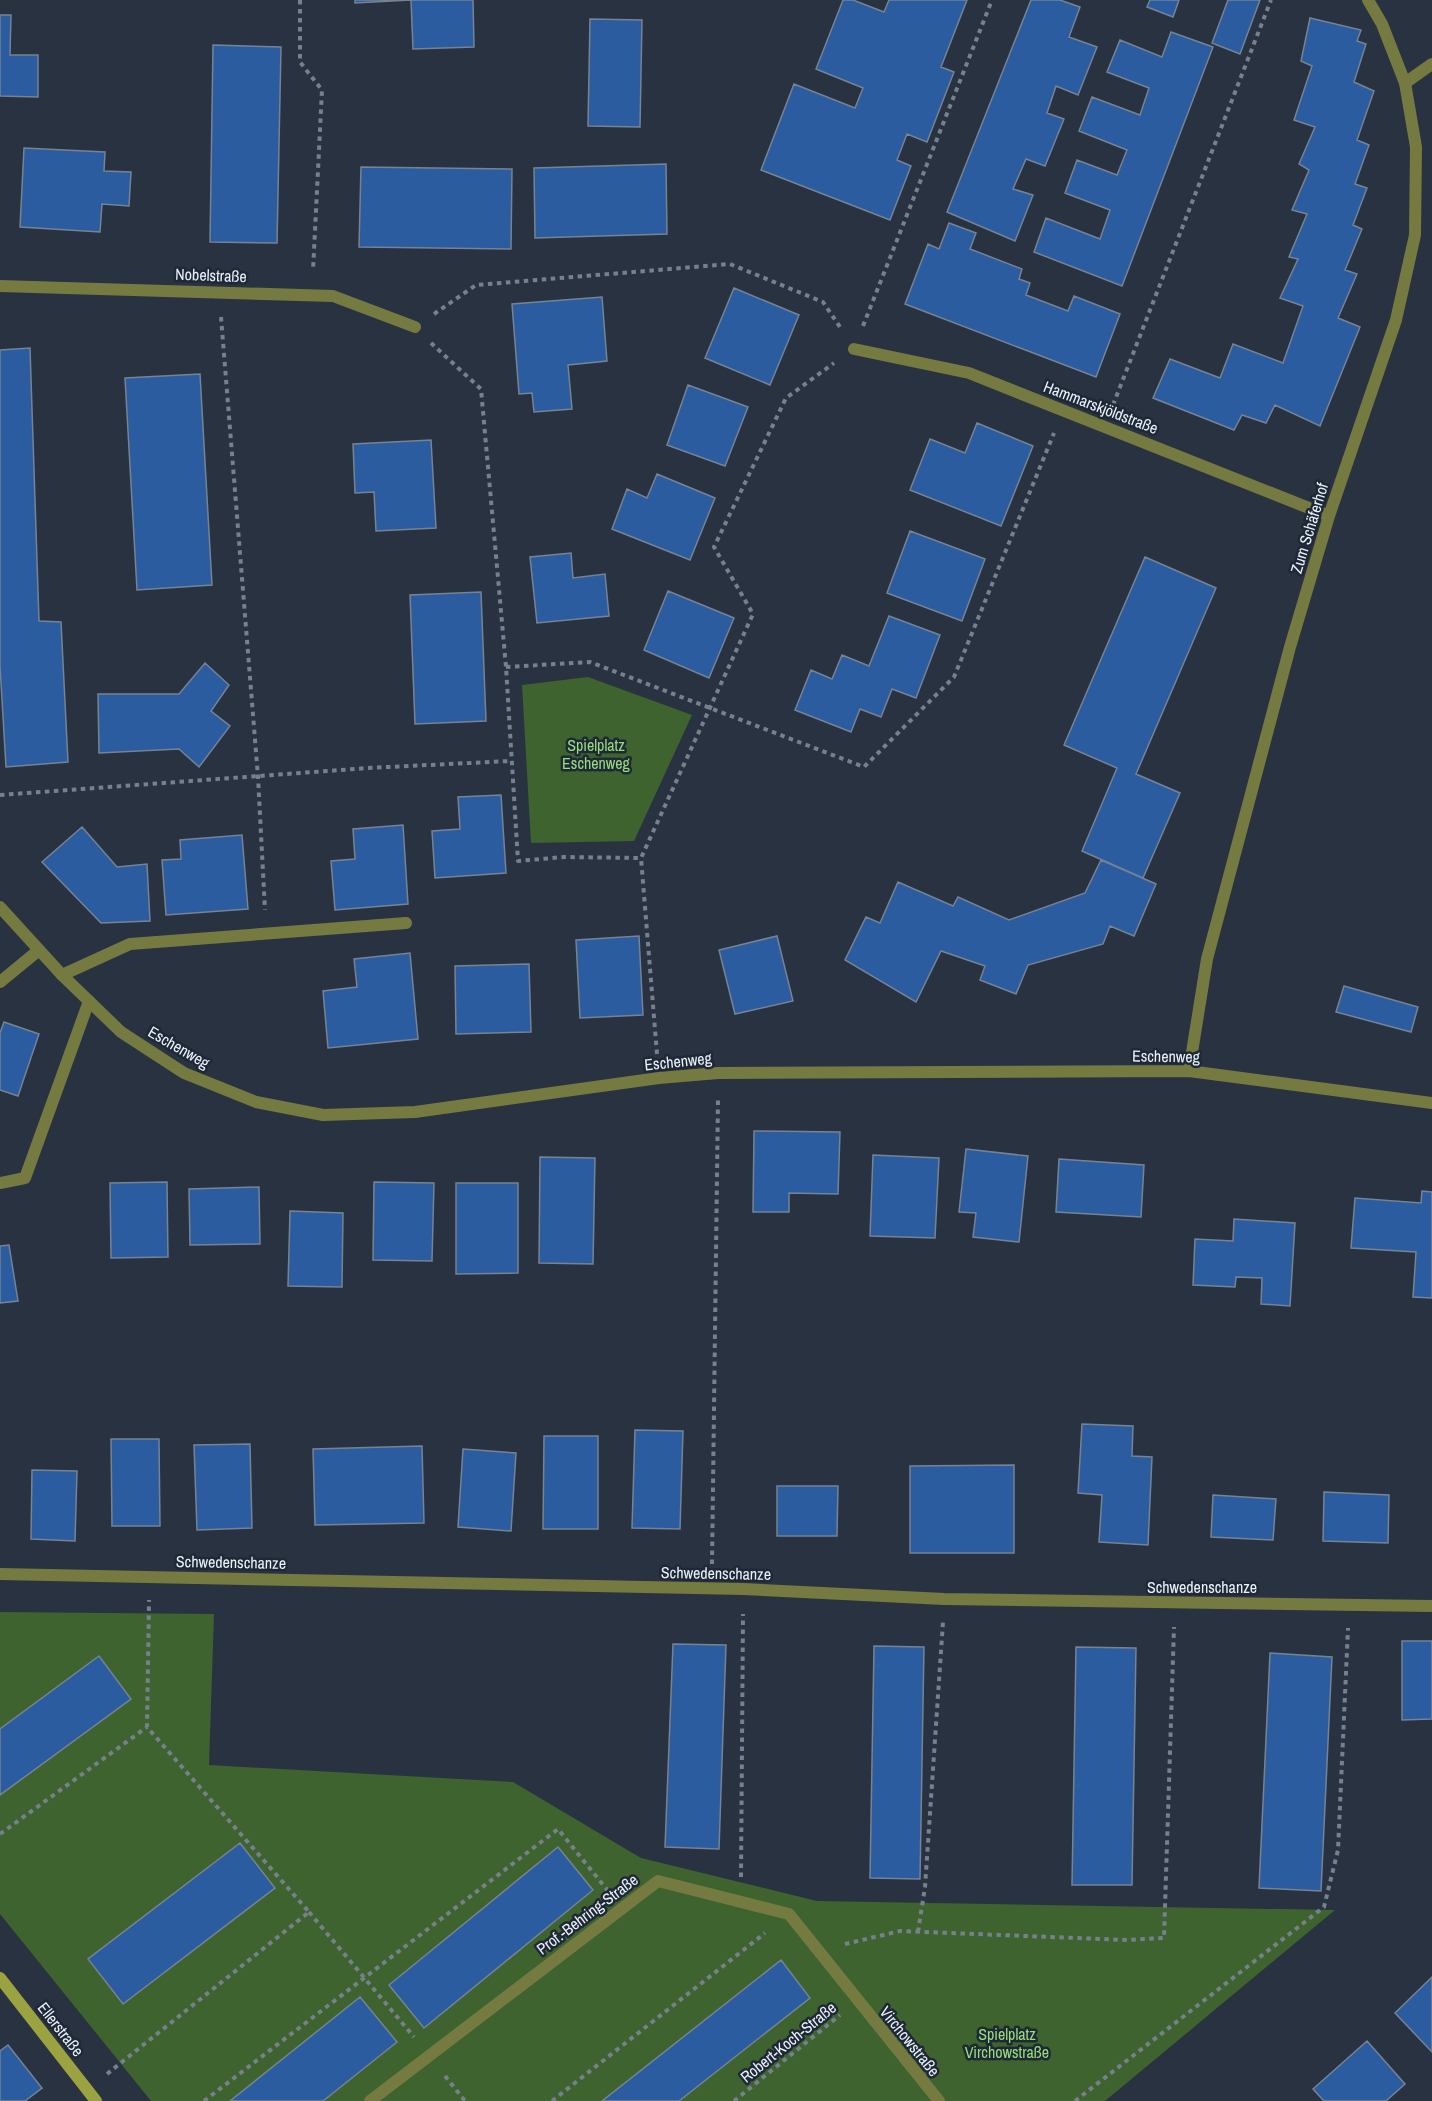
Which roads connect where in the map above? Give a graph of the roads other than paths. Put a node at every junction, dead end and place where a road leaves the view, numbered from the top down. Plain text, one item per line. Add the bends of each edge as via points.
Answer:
1 (1368, 0) edge
2 (1432, 64) edge
3 (1405, 83) junction
4 (0, 286) edge
5 (415, 327) road end
6 (854, 349) road end
7 (1329, 516) junction
8 (0, 907) edge
9 (406, 923) dead end
10 (39, 950) junction
11 (62, 975) junction
12 (0, 982) edge
13 (89, 1001) junction
14 (1189, 1071) junction
15 (1432, 1102) edge
16 (0, 1183) edge
17 (0, 1574) edge
18 (1432, 1606) edge
19 (0, 1978) edge
20 (857, 2001) joint
21 (96, 2101) edge
22 (370, 2101) edge
23 (939, 2101) edge

1 - 3 street, Zum Schäferhof via 1382,24
2 - 3 street
3 - 7 street, Zum Schäferhof via 1416,147 1415,235 1396,320
4 - 5 street, Nobelstraße via 333,296
6 - 7 street, Hammarskjöldstraße via 969,373
7 - 14 street, Zum Schäferhof via 1290,646 1207,959
8 - 10 street, Eschenweg
9 - 11 street via 130,944
10 - 11 street, Eschenweg
10 - 12 street
11 - 13 street, Eschenweg
13 - 14 street, Eschenweg via 121,1032 184,1072 256,1102 323,1115 415,1112 718,1073
13 - 16 street via 25,1178
14 - 15 street, Eschenweg
17 - 18 street, Schwedenschanze via 743,1589 944,1599
19 - 21 street, Ellerstraße
20 - 22 street, Prof.-Behring-Straße via 789,1914 658,1881
20 - 23 street, Virchowstraße

